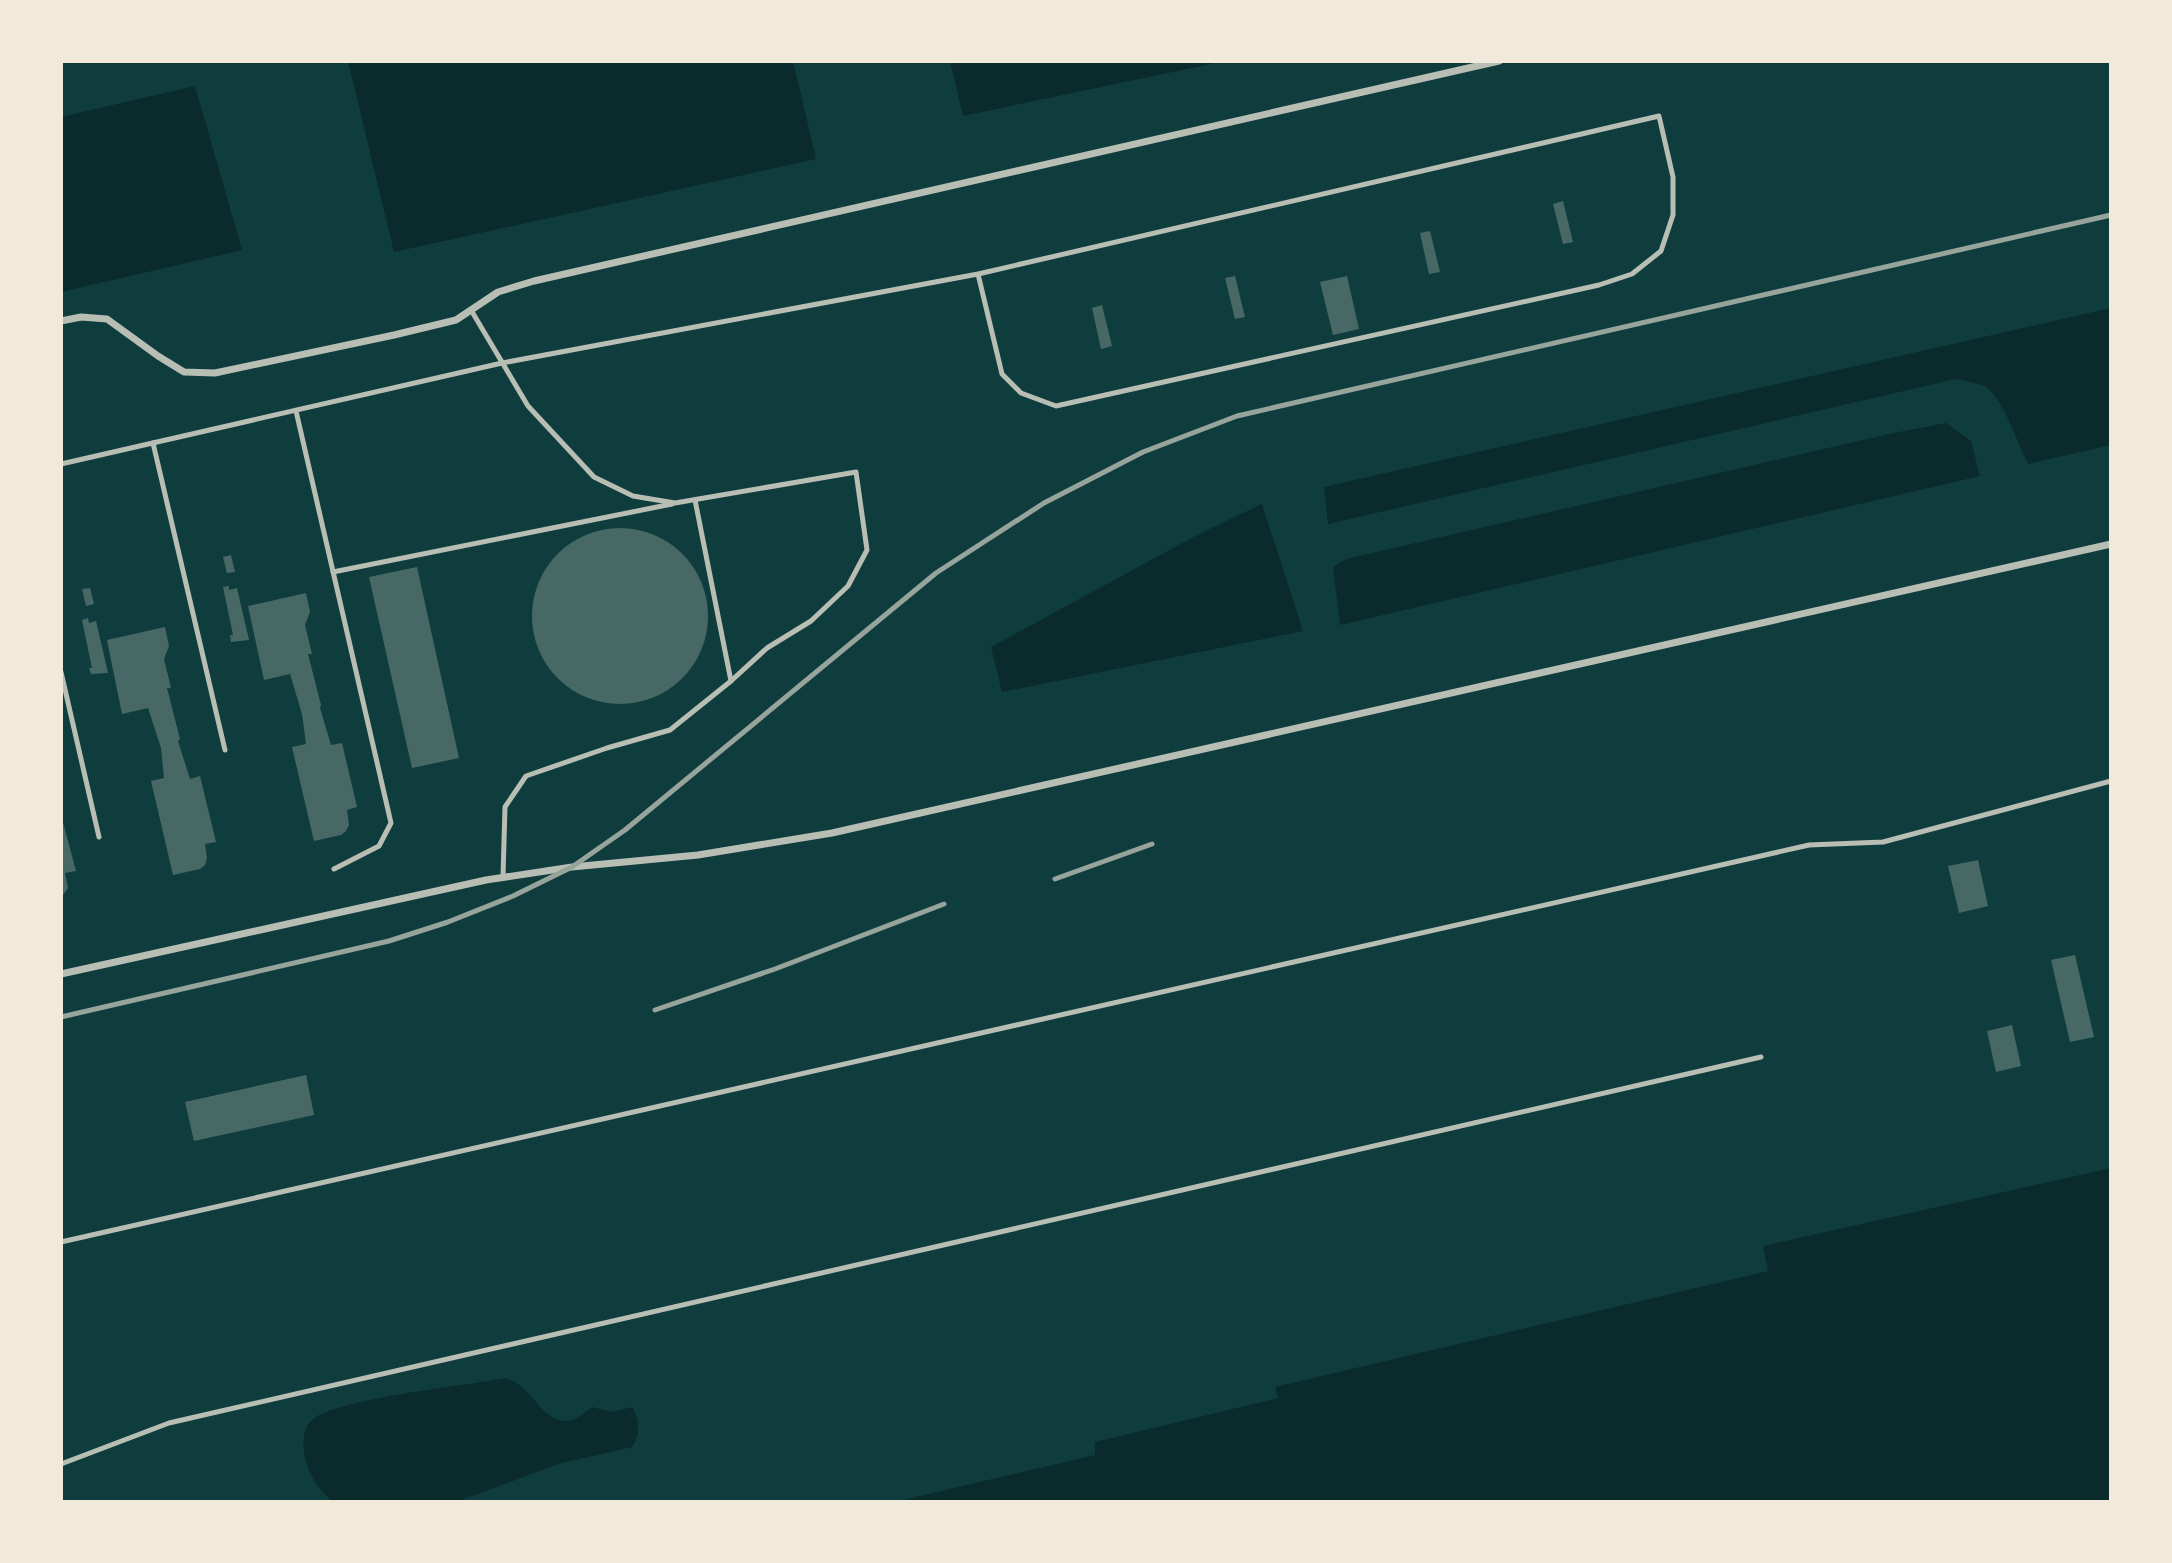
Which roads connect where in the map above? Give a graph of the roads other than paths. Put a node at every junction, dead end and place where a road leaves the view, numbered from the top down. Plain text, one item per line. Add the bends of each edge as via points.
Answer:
1 (1499, 61) edge
2 (978, 274) junction
3 (471, 310) junction
4 (61, 321) edge
5 (502, 363) junction
6 (296, 411) junction
7 (153, 443) junction
8 (61, 464) edge
9 (695, 500) junction
10 (675, 503) junction
11 (2111, 544) edge
12 (333, 572) junction
13 (61, 672) edge
14 (731, 681) junction
15 (225, 750) dead end
16 (2111, 781) edge
17 (99, 837) dead end
18 (334, 869) dead end
19 (503, 877) junction
20 (61, 974) edge
21 (1761, 1057) dead end
22 (61, 1241) edge
23 (61, 1464) edge

1 - 3 street via 534,281 498,292
2 - 2 lane via 1002,374 1021,393 1056,407 1600,285 1632,274 1661,251 1672,215 1673,177 1659,116
2 - 5 lane
3 - 4 street via 456,320 215,373 184,372 107,319
3 - 5 lane
5 - 6 lane
5 - 10 lane via 528,406 594,477 632,496
6 - 7 lane
6 - 12 lane
7 - 8 lane
7 - 15 lane
9 - 10 lane
9 - 14 lane
9 - 14 lane via 856,472 867,550 848,586 811,621 767,648
10 - 12 lane
11 - 19 street via 832,833 710,854
12 - 18 lane via 391,823 379,846
13 - 17 lane
14 - 19 lane via 670,730 526,776 505,807
16 - 22 lane via 1883,842 1809,845
19 - 20 street
21 - 23 lane via 169,1423

